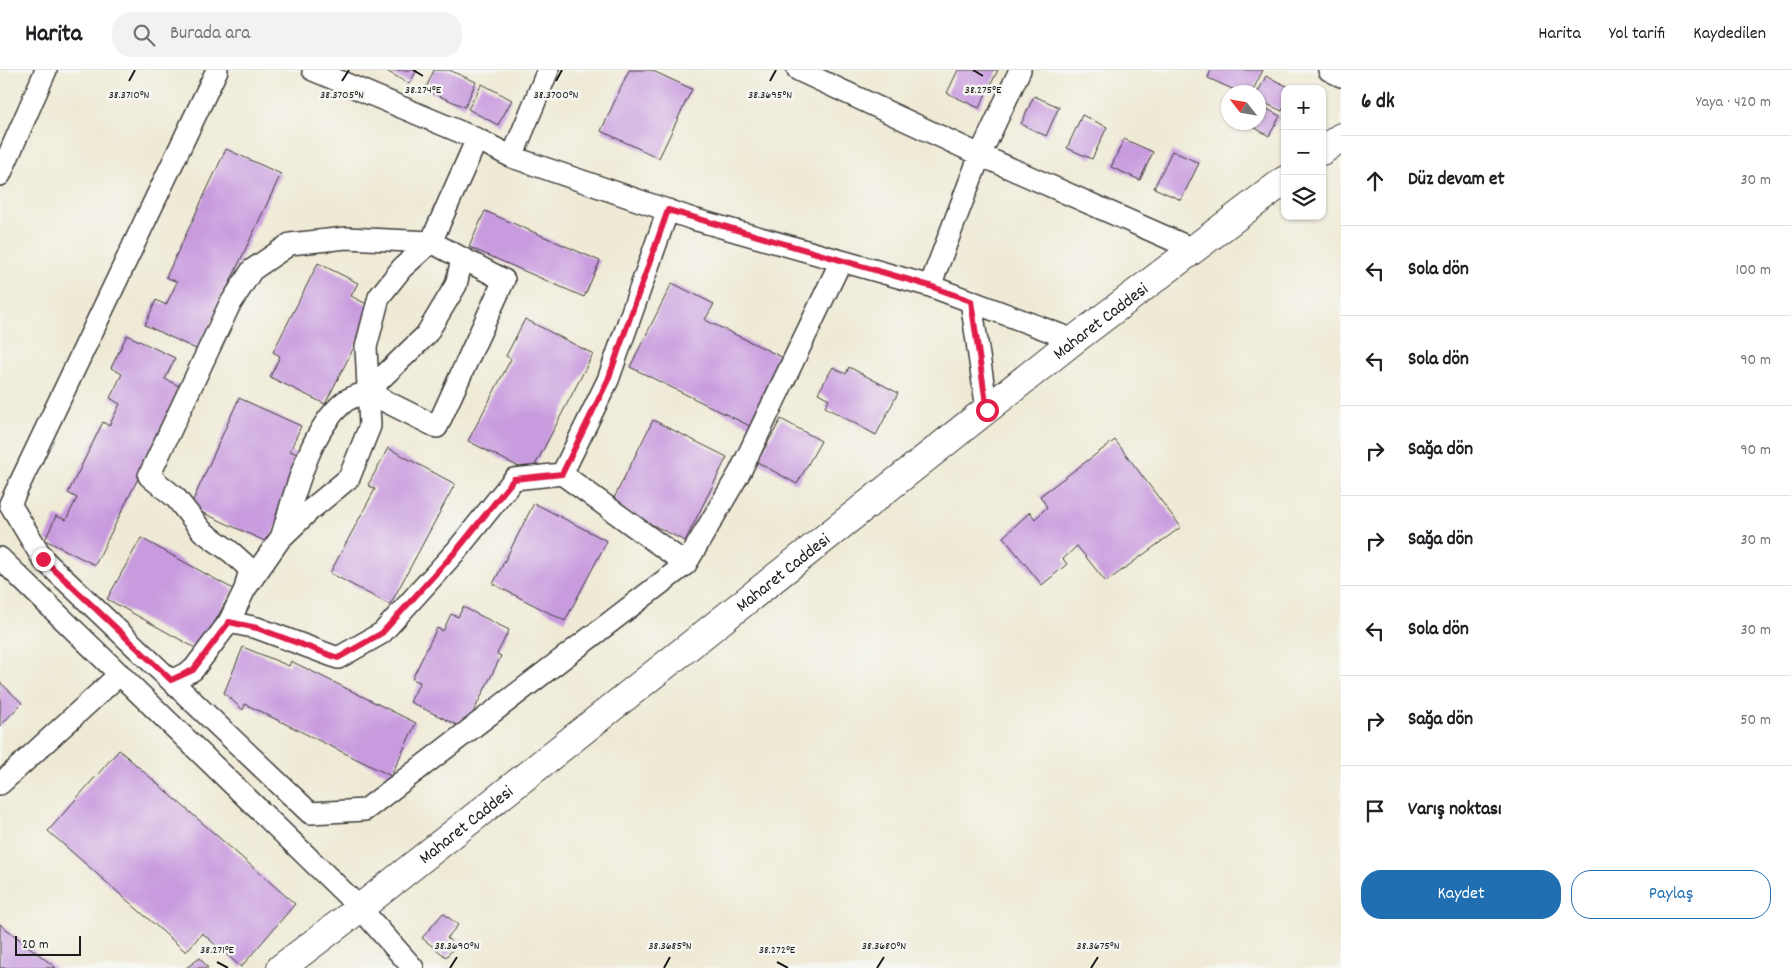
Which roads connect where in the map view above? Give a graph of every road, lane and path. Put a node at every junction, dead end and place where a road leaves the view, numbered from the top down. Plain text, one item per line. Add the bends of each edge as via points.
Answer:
1 (46, 70) edge
2 (217, 70) edge
3 (313, 70) edge
4 (548, 70) edge
5 (798, 70) edge
6 (1020, 70) edge
7 (1329, 70) edge
8 (1341, 76) edge
9 (1341, 137) edge
10 (477, 139) junction
11 (1326, 149) edge
12 (980, 155) junction
13 (512, 158) junction
14 (0, 175) edge
15 (1281, 183) edge
16 (668, 210) junction
17 (431, 242) junction
18 (1193, 250) junction
19 (462, 259) junction
20 (841, 261) junction
21 (930, 286) junction
22 (971, 301) junction
23 (1074, 340) junction
24 (368, 392) junction
25 (987, 410) junction
26 (562, 474) junction
27 (280, 539) junction
28 (0, 558) edge
29 (686, 564) junction
30 (245, 589) junction
31 (229, 622) junction
32 (120, 674) junction
33 (171, 680) junction
34 (0, 784) edge
35 (360, 908) junction
36 (281, 968) edge
37 (413, 968) edge

1 - 14 street
2 - 33 street via 10,504 43,559
3 - 10 street
4 - 13 street
5 - 12 street
6 - 12 street
7 - 8 street
9 - 11 street
10 - 13 street
10 - 17 street
12 - 18 street
12 - 21 street
13 - 16 street
15 - 18 street, Maharet Caddesi
16 - 20 street
16 - 26 street via 608,380
17 - 19 street
17 - 24 street via 402,268 379,297 366,347
17 - 30 street via 346,238 290,244 252,270 229,306 149,476 176,498 202,531 250,569
18 - 23 street, Maharet Caddesi
19 - 24 street via 456,285 426,335
19 - 24 street via 504,280 438,427
20 - 21 street
20 - 29 street via 740,472
21 - 22 street
22 - 23 street
22 - 25 street
23 - 25 street, Maharet Caddesi
24 - 27 street via 343,402 322,428 307,458
24 - 27 street via 370,426 350,478
25 - 35 street, Maharet Caddesi
26 - 29 street
26 - 31 street via 514,479 457,550 382,633 338,658 257,628
27 - 30 street
28 - 32 street
29 - 33 street via 364,810 310,813
30 - 31 street
31 - 33 street via 193,670
32 - 34 street
32 - 35 street
35 - 36 street, Maharet Caddesi
35 - 37 street

